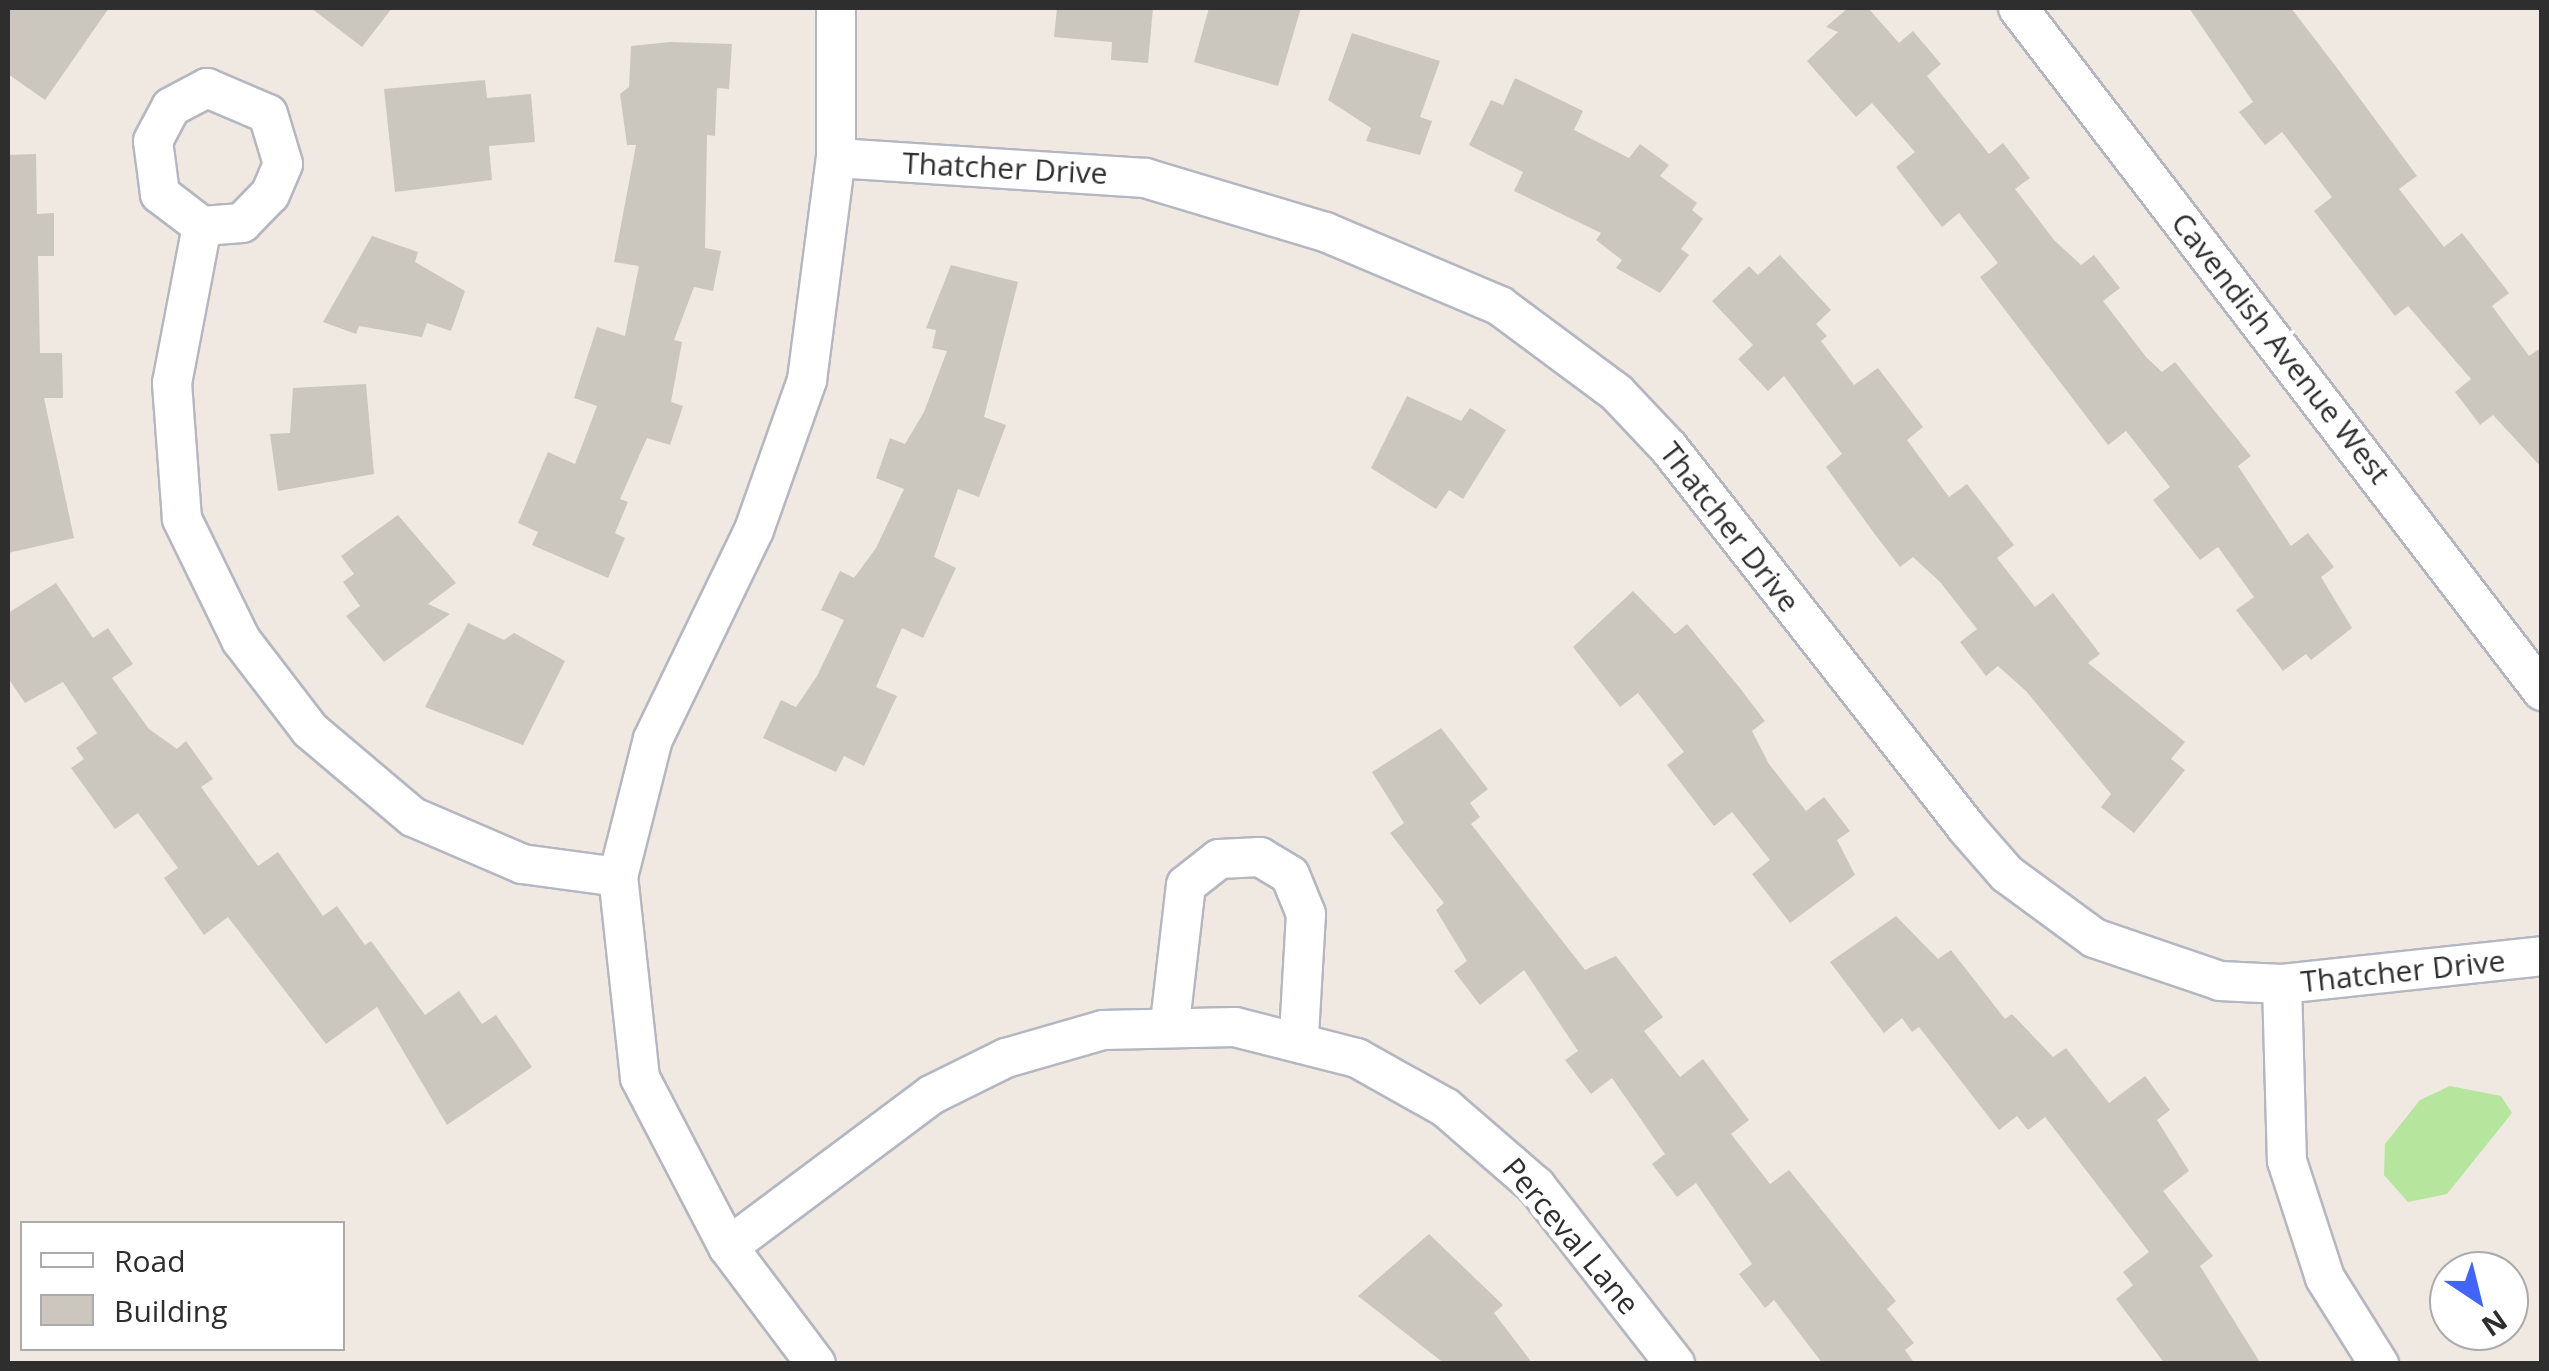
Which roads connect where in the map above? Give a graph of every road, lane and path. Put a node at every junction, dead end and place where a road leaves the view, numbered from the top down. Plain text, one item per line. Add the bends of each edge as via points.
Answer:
1 (836, 8) edge
2 (2018, 8) edge
3 (836, 158) junction
4 (202, 226) dead end
5 (2542, 690) edge
6 (618, 877) junction
7 (2542, 956) edge
8 (2282, 984) junction
9 (1170, 1023) junction
10 (1299, 1036) junction
11 (728, 1247) junction
12 (816, 1364) edge
13 (1675, 1364) edge
14 (2380, 1364) edge

1 - 3 street
2 - 5 street, Cavendish Avenue West
3 - 6 street via 807,380 754,530 653,740
3 - 8 street, Thatcher Drive via 1145,178 1325,232 1500,306 1617,393 1669,448 2006,874 2094,938 2153,962
4 - 6 street via 184,293 172,454 204,577 242,640 310,730 413,817 522,864
6 - 11 street via 640,1078
7 - 8 street, Thatcher Drive
8 - 14 street via 2287,1160 2325,1278
9 - 10 street, Perceval Lane
9 - 10 street via 1186,885 1218,859 1260,857 1290,875 1306,914
9 - 11 street, Perceval Lane via 1067,1038 954,1082
10 - 13 street, Perceval Lane via 1404,1080 1484,1137 1536,1186
11 - 12 street

